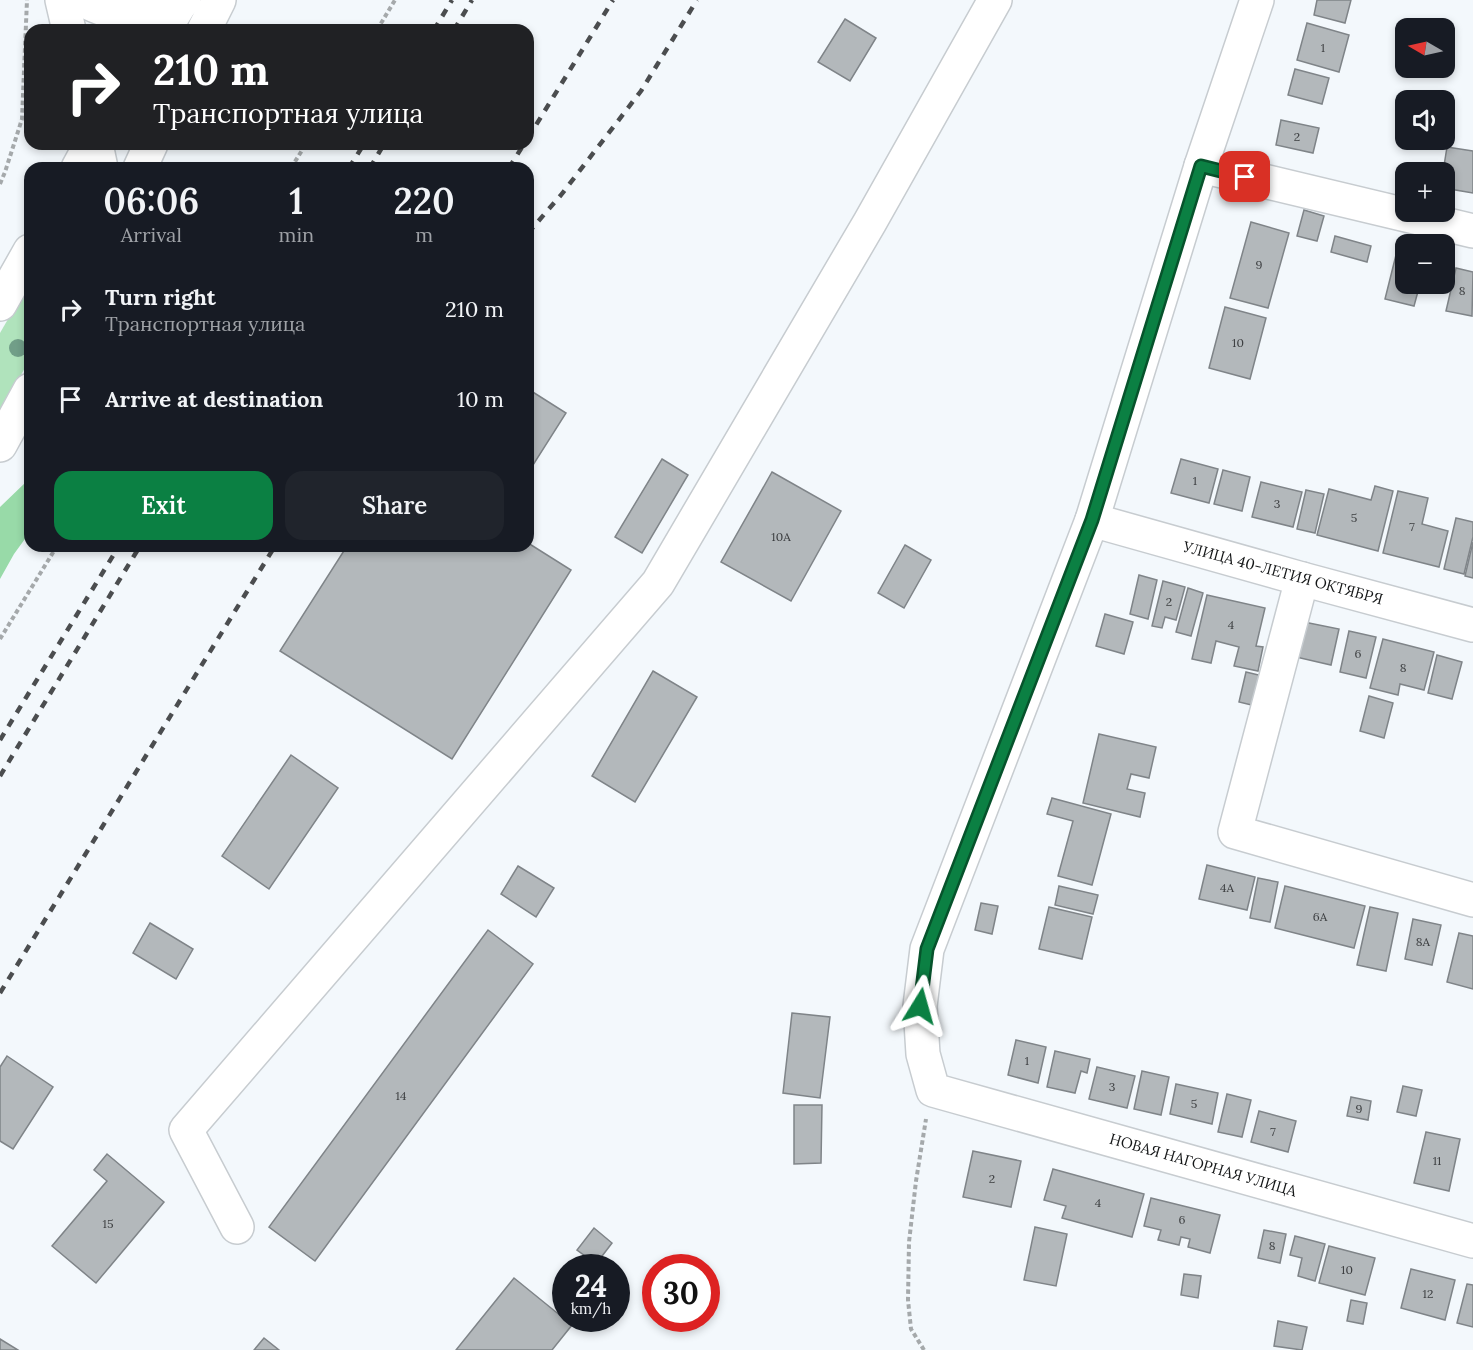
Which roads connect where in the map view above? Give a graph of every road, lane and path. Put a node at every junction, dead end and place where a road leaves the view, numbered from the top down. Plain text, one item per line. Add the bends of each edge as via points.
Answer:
1 (27, 0) edge
2 (62, 0) edge
3 (83, 0) edge
4 (219, 0) edge
5 (395, 0) edge
6 (995, 0) edge
7 (1257, 0) edge
8 (176, 11) edge
9 (26, 24) edge
10 (68, 24) edge
11 (207, 24) edge
12 (380, 24) edge
13 (24, 71) edge
14 (1201, 166) junction
15 (0, 184) edge
16 (1473, 231) edge
17 (24, 262) edge
18 (0, 304) edge
19 (24, 401) edge
20 (0, 445) edge
21 (1092, 520) junction
22 (53, 552) edge
23 (1302, 579) junction
24 (1473, 625) edge
25 (0, 639) edge
26 (1473, 900) edge
27 (933, 1090) junction
28 (237, 1227) dead end
29 (1473, 1241) edge
30 (924, 1350) edge

1 - 9 path
2 - 10 street
3 - 8 street via 103,10 127,15
4 - 11 street
5 - 12 path
6 - 28 street via 658,583 186,1130
7 - 14 street
13 - 15 path via 22,119
14 - 16 street
14 - 21 street
17 - 18 street
19 - 20 street
21 - 23 street, УЛИЦА 40-ЛЕТИЯ ОКТЯБРЯ
21 - 27 street via 927,949 920,1006 923,1054
22 - 25 path
23 - 24 street, УЛИЦА 40-ЛЕТИЯ ОКТЯБРЯ
23 - 26 street via 1235,832
27 - 29 street, НОВАЯ НАГОРНАЯ УЛИЦА
27 - 30 path via 909,1242 911,1329

